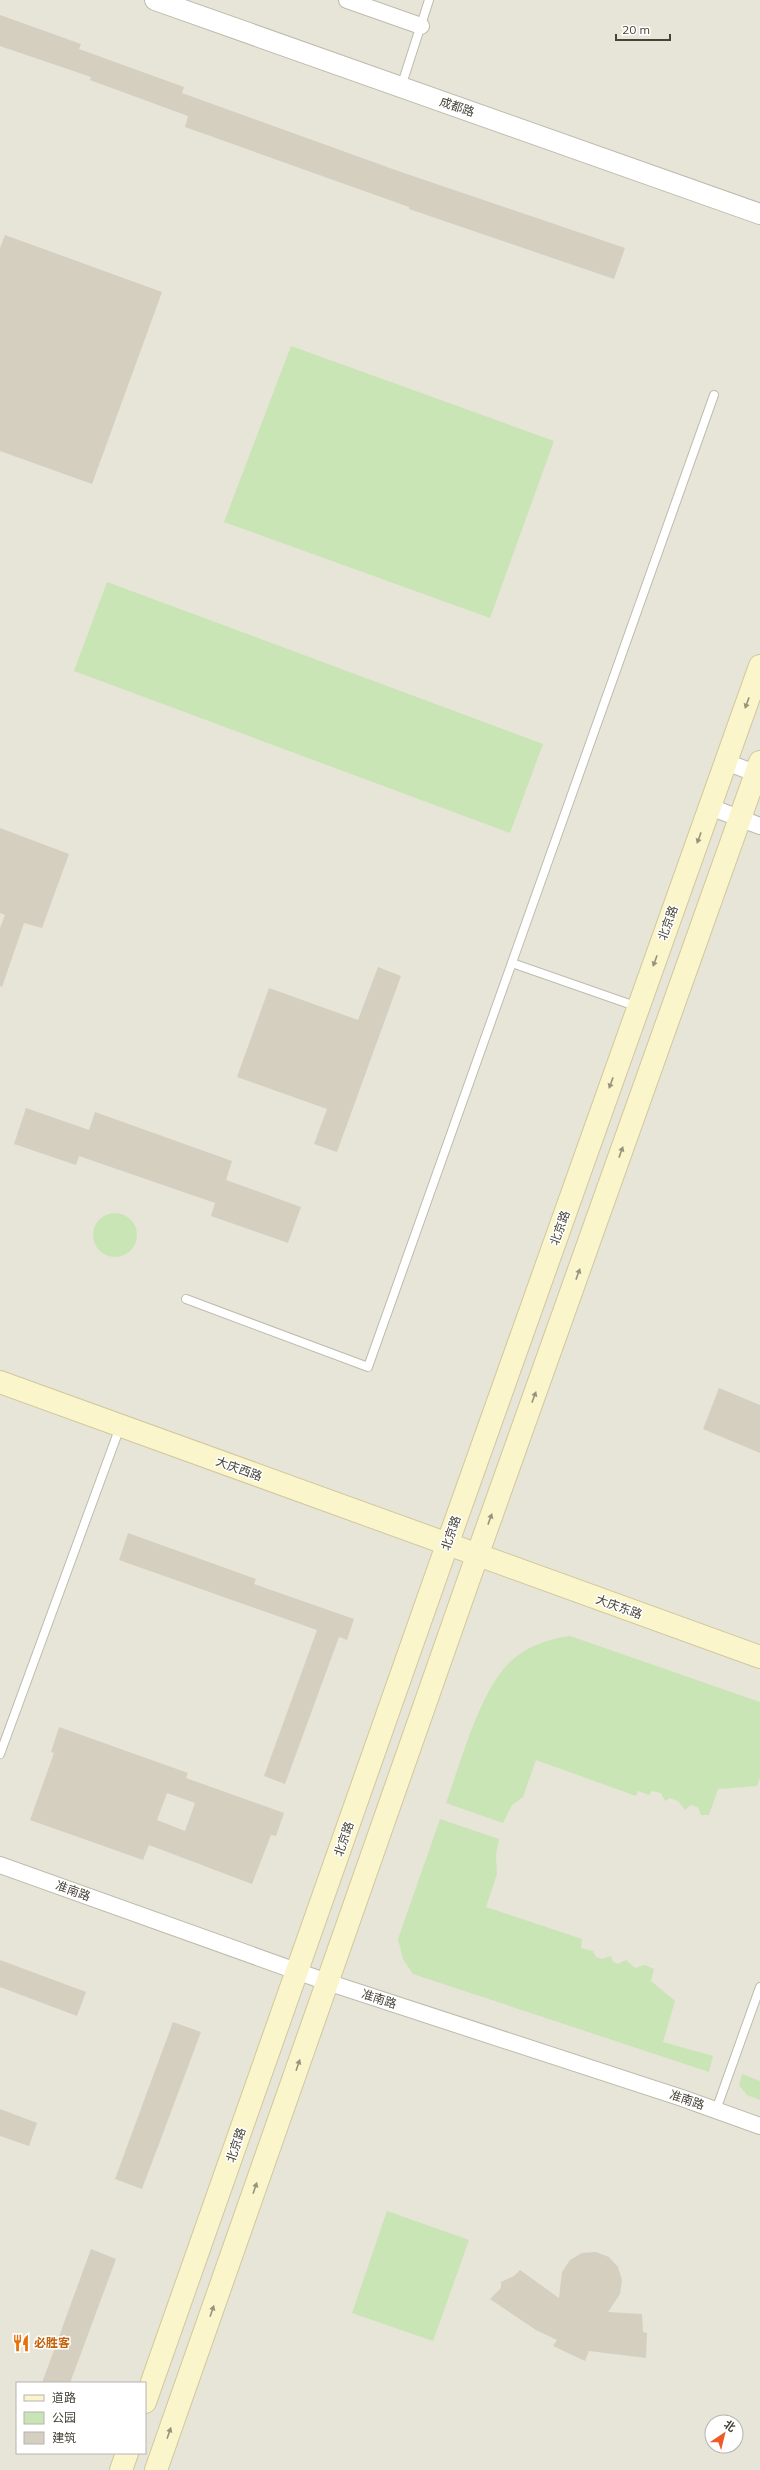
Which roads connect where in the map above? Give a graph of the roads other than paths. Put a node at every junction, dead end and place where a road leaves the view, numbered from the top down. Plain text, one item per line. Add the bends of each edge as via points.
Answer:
1 (155, 0) edge
2 (347, 0) edge
3 (429, 0) edge
4 (421, 26) junction
5 (401, 87) junction
6 (760, 214) edge
7 (714, 394) dead end
8 (760, 666) edge
9 (726, 762) junction
10 (759, 770) edge
11 (710, 807) junction
12 (750, 822) edge
13 (512, 962) junction
14 (638, 1007) junction
15 (186, 1299) dead end
16 (0, 1382) edge
17 (120, 1426) junction
18 (447, 1545) junction
19 (477, 1556) junction
20 (760, 1657) edge
21 (0, 1754) edge
22 (0, 1864) edge
23 (297, 1972) junction
24 (327, 1982) junction
25 (760, 1987) edge
26 (716, 2110) junction
27 (760, 2126) edge
28 (146, 2399) edge
29 (127, 2454) edge
30 (121, 2470) edge
31 (156, 2470) edge

1 - 5 street, 成都路
2 - 4 street
3 - 4 lane
4 - 5 lane
5 - 6 street, 成都路
7 - 13 lane
8 -> 9 main road, 北京路
9 - 10 street
9 - 11 main road, 北京路
10 - 12 main road
11 - 12 street
11 -> 14 main road, 北京路
19 -> 12 main road
13 - 14 lane
13 - 15 lane via 368,1367
14 -> 18 main road, 北京路
16 - 17 main road, 大庆西路
17 - 18 main road, 大庆西路
17 - 21 lane
18 - 19 main road, 大庆西路
18 - 23 main road, 北京路
19 - 20 main road, 大庆东路
19 - 24 main road
22 - 23 street, 准南路
23 - 24 street, 准南路
23 - 28 main road, 北京路
24 - 26 street, 准南路
31 -> 24 main road
25 - 26 lane
26 - 27 street, 准南路
29 - 30 main road

